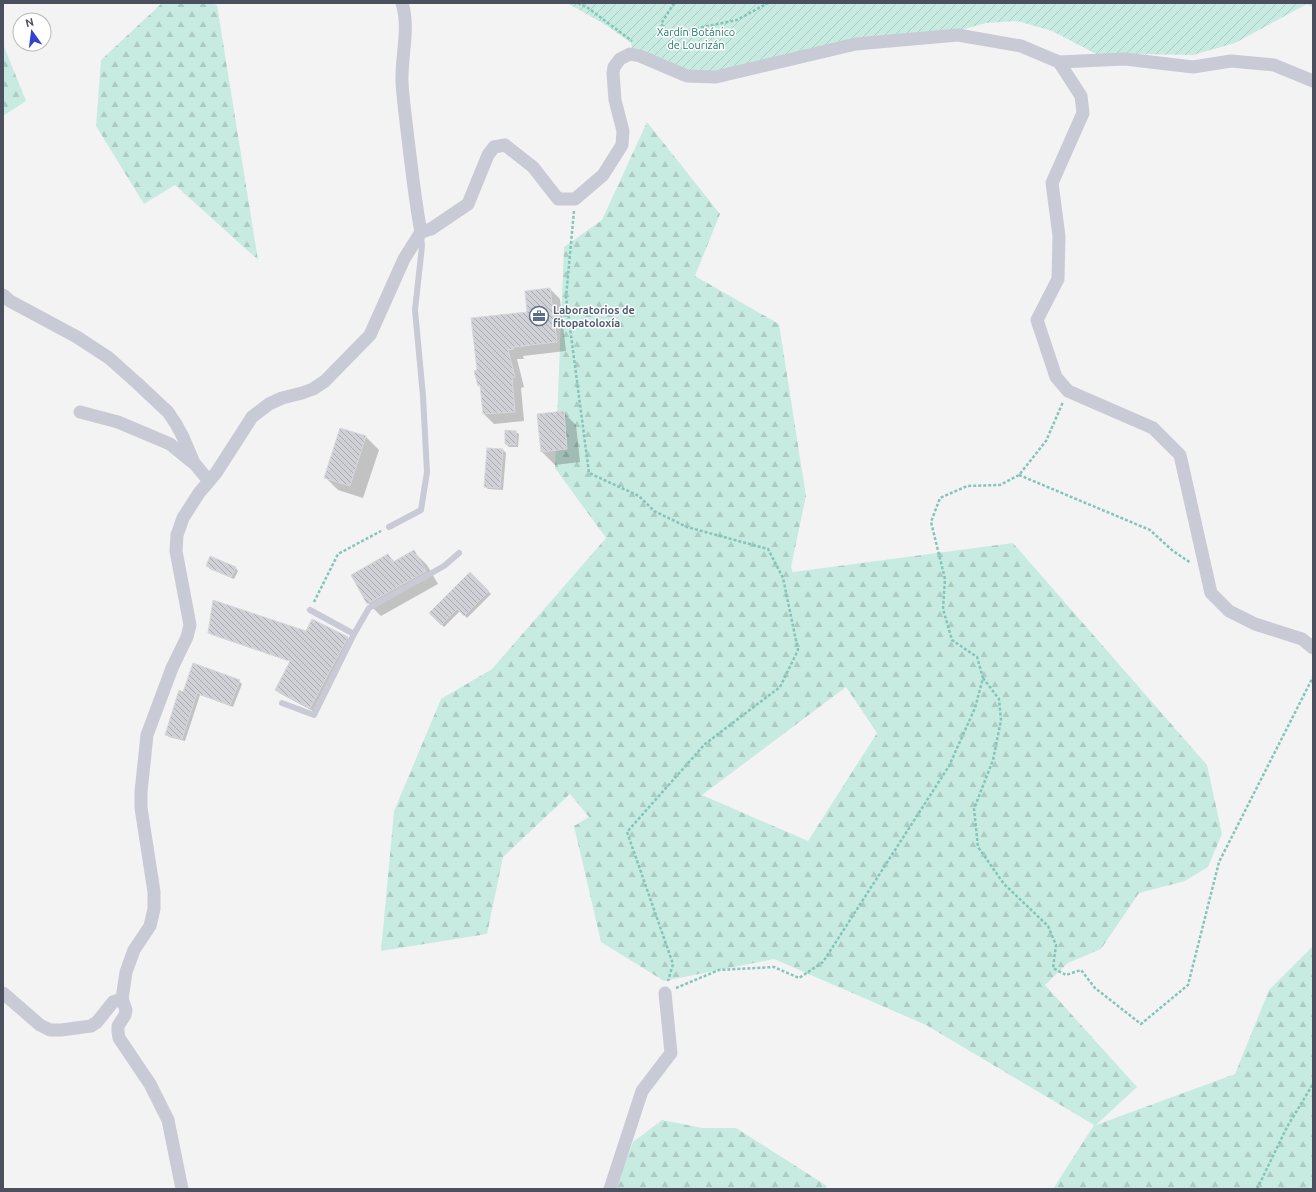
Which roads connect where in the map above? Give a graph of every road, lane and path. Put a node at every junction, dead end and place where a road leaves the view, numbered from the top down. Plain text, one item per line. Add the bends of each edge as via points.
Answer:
1 (402, 3) edge
2 (578, 3) edge
3 (674, 3) edge
4 (768, 3) edge
5 (634, 44) dead end
6 (1059, 62) junction
7 (1313, 81) edge
8 (575, 199) junction
9 (421, 232) junction
10 (3, 295) edge
11 (1068, 391) junction
12 (80, 412) dead end
13 (194, 463) junction
14 (1019, 475) junction
15 (209, 481) junction
16 (389, 527) joint
17 (459, 553) dead end
18 (1206, 568) junction
19 (310, 610) joint
20 (354, 634) junction
21 (1313, 648) edge
22 (1313, 677) edge
23 (983, 678) junction
24 (282, 703) dead end
25 (3, 993) edge
26 (665, 993) junction
27 (122, 999) junction
28 (1313, 1084) edge
29 (182, 1189) edge
30 (610, 1189) edge
31 (1257, 1189) edge

1 - 9 street via 405,30 402,88 415,204
2 - 5 path
3 - 4 path via 661,24 669,34 737,20
6 - 7 street via 1125,59 1193,67 1231,61 1274,65
6 - 8 street via 1021,46 958,35 856,44 716,77 687,76 630,54 620,59 613,73 615,100 623,131 622,145 603,175
6 - 11 street via 1081,96 1084,113 1052,183 1059,236 1058,279 1037,320 1056,377
8 - 9 street via 558,199 533,167 505,145 494,147 488,155 468,204 432,229
8 - 26 path via 566,297 589,473 639,496 654,511 687,527 768,549 783,578 798,650 780,687 705,744 627,832 672,964
9 - 15 street via 404,259 370,335 325,382 313,389 269,404 252,417
9 - 16 lane via 422,246 415,310 427,472 421,510
10 - 13 street via 109,358 168,412 183,437
11 - 14 path via 1046,441
11 - 18 street via 1153,428 1180,455
12 - 13 street via 118,422 170,444
13 - 15 street
14 - 18 path via 1150,530 1192,564
14 - 23 path via 1000,486 967,486 940,498 931,522 945,579 943,609 952,640 977,657
15 - 27 street via 183,518 176,535 176,551 190,625 147,735 141,808 154,892 154,909 150,926 130,960
16 - 19 path via 338,554
17 - 20 lane via 444,566 369,608
18 - 21 street via 1212,594 1230,611 1255,624 1302,639
19 - 20 lane
20 - 24 lane via 314,715
22 - 23 path via 1219,862 1188,984 1141,1024 1095,988 1081,970 1066,975 1053,968 1056,945 1048,926 1004,884 978,847 974,809 993,760 1002,720 999,699
23 - 26 path via 975,708 949,766 823,962 799,978 774,967 719,970
25 - 27 street via 40,1025 50,1030 91,1026 113,1002
26 - 30 street via 671,1053 642,1091
27 - 29 street via 126,1010 118,1026 118,1032 150,1084 168,1120
28 - 31 path via 1287,1127

